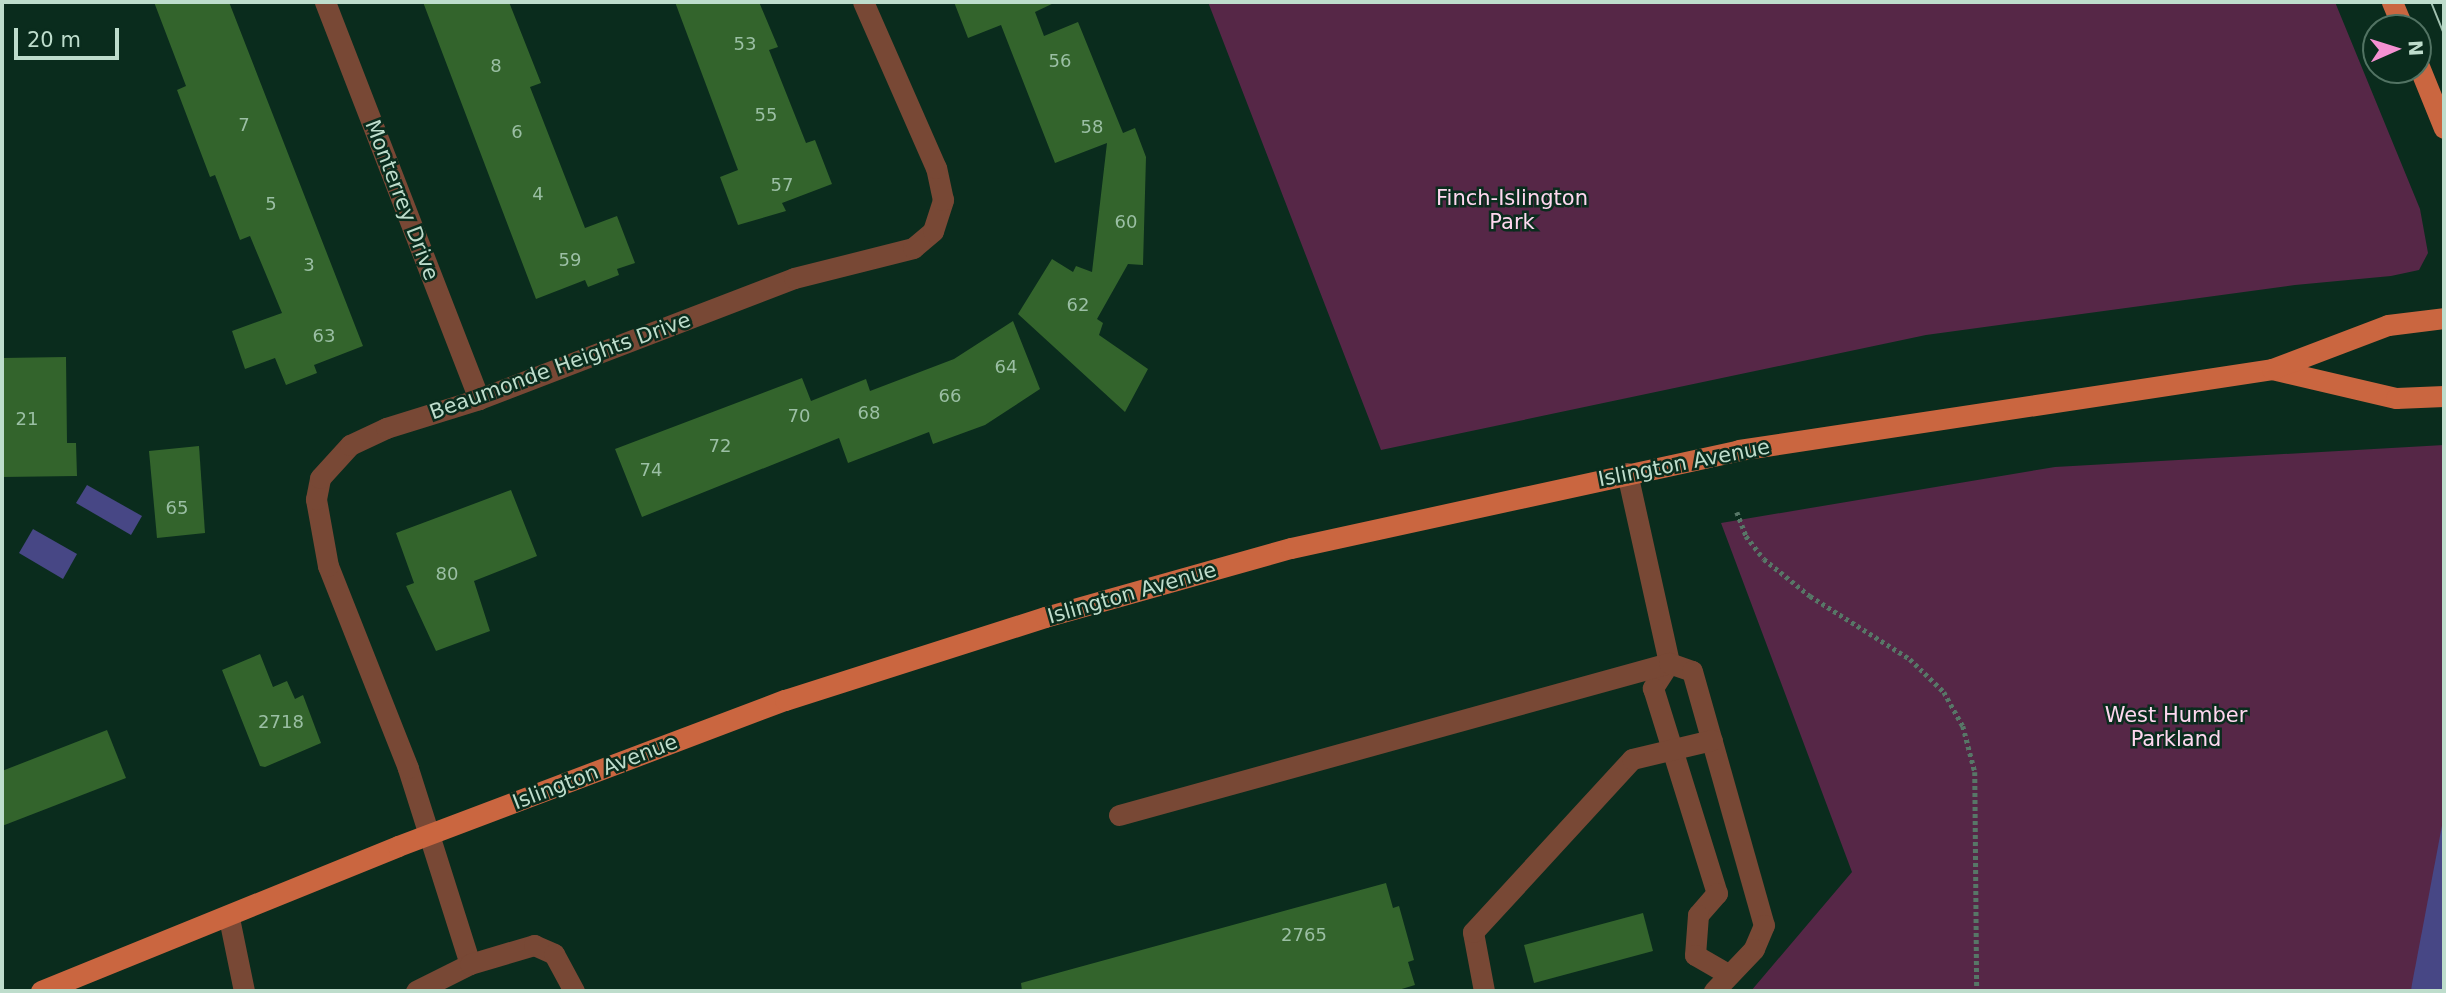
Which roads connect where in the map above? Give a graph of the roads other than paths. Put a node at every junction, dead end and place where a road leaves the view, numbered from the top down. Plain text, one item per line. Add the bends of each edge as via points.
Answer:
1 (325, 2) edge
2 (863, 2) edge
3 (2426, 84) edge
4 (2444, 128) edge
5 (2444, 318) edge
6 (2272, 369) junction
7 (2444, 396) edge
8 (480, 399) junction
9 (1627, 473) junction
10 (1669, 663) junction
11 (1712, 740) junction
12 (1674, 750) junction
13 (1119, 815) dead end
14 (430, 835) junction
15 (229, 918) junction
16 (470, 964) junction
17 (1729, 975) junction
18 (41, 991) edge
19 (244, 991) edge
20 (416, 991) edge
21 (574, 991) edge
22 (1484, 991) edge
23 (1714, 991) edge

1 - 8 street, Monterrey Drive
2 - 8 street, Beaumonde Heights Drive via 936,168 943,200 933,231 913,248 794,278
3 - 4 main road
5 - 6 main road, Islington Avenue via 2388,325
6 - 7 main road, Islington Avenue via 2396,398
6 - 9 main road, Islington Avenue via 1965,413
8 - 14 street, Beaumonde Heights Drive via 386,428 350,445 320,478 316,499 328,566
9 - 10 street
9 - 14 main road, Islington Avenue via 1291,548 1045,617 785,700
10 - 11 street via 1692,671
10 - 12 street via 1653,688
10 - 13 street
11 - 12 street
11 - 17 street via 1764,925 1754,948
12 - 17 street via 1717,893 1698,915 1695,955
12 - 22 street via 1632,759 1474,932
14 - 15 main road, Islington Avenue
14 - 16 street, Beaumonde Heights Drive
15 - 18 main road, Islington Avenue
15 - 19 street
16 - 20 street
16 - 21 street via 534,946 555,954
17 - 23 street

